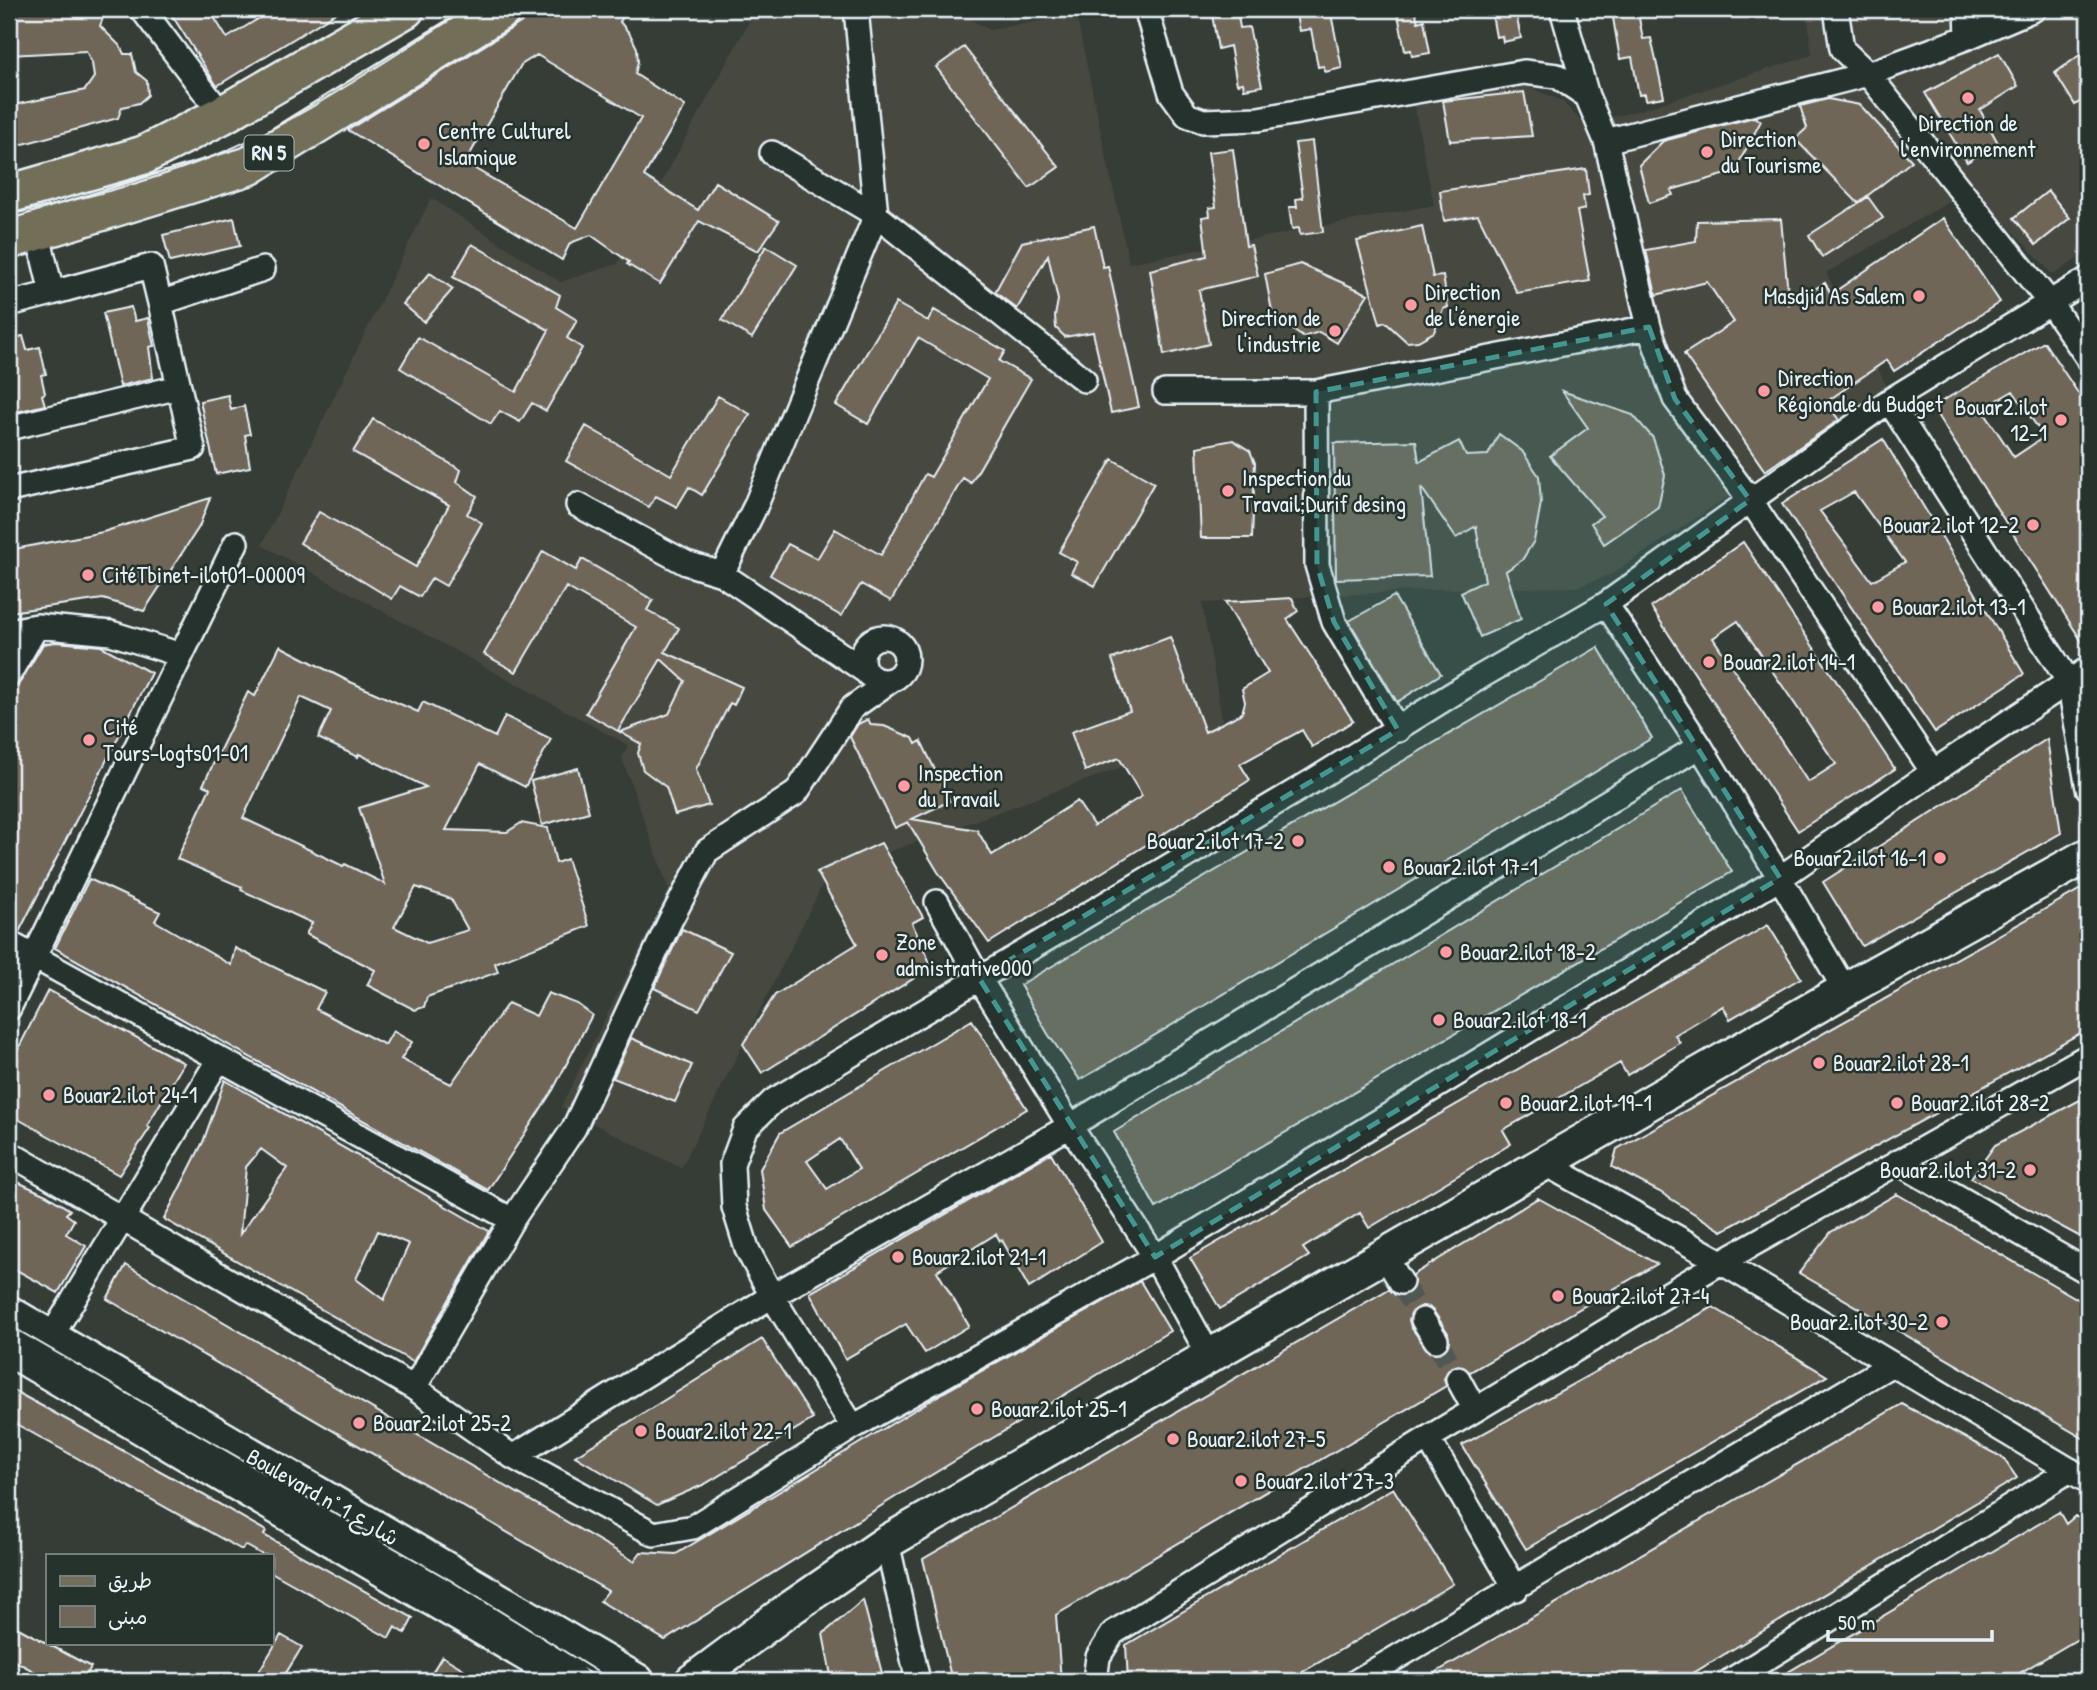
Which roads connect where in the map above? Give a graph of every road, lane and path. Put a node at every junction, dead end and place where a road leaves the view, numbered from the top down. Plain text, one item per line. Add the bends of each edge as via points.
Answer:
1 (142, 9) edge
2 (405, 9) edge
3 (503, 9) edge
4 (856, 9) edge
5 (1146, 9) edge
6 (1562, 9) edge
7 (1836, 9) edge
8 (1968, 9) edge
9 (2027, 10) edge
10 (1968, 37) junction
11 (1868, 74) junction
12 (1587, 96) junction
13 (222, 115) junction
14 (1606, 141) junction
15 (772, 153) dead end
16 (9, 194) edge
17 (876, 215) junction
18 (23, 235) edge
19 (263, 269) dead end
20 (2088, 279) edge
21 (52, 293) junction
22 (160, 303) junction
23 (2050, 303) junction
24 (9, 304) edge
25 (1649, 327) junction
26 (2088, 358) edge
27 (1084, 380) dead end
28 (179, 387) junction
29 (1165, 392) dead end
30 (1316, 392) junction
31 (1889, 401) junction
32 (9, 428) edge
33 (9, 490) edge
34 (1750, 500) junction
35 (578, 505) dead end
36 (236, 543) dead end
37 (722, 574) junction
38 (1606, 604) junction
39 (37, 626) junction
40 (9, 631) edge
41 (181, 655) junction
42 (2088, 669) edge
43 (866, 671) junction
44 (9, 674) edge
45 (890, 681) junction
46 (2069, 682) junction
47 (1398, 730) junction
48 (1700, 746) junction
49 (1933, 772) junction
50 (2088, 788) edge
51 (2088, 855) edge
52 (1780, 878) junction
53 (937, 902) dead end
54 (9, 943) edge
55 (35, 958) junction
56 (979, 978) junction
57 (1845, 990) junction
58 (9, 1007) edge
59 (219, 1059) junction
60 (2086, 1059) edge
61 (1070, 1126) junction
62 (9, 1153) edge
63 (1897, 1162) junction
64 (1544, 1163) junction
65 (122, 1220) junction
66 (512, 1220) junction
67 (1155, 1257) junction
68 (1720, 1262) junction
69 (2088, 1272) edge
70 (772, 1296) junction
71 (9, 1313) edge
72 (1423, 1320) tunnel mouth
73 (51, 1338) junction
74 (1436, 1340) tunnel mouth
75 (9, 1349) edge
76 (1210, 1357) junction
77 (1892, 1364) junction
78 (1458, 1379) tunnel mouth
79 (414, 1388) junction
80 (1475, 1410) junction
81 (853, 1427) junction
82 (1429, 1438) junction
83 (513, 1457) junction
84 (2079, 1475) edge
85 (887, 1542) junction
86 (1516, 1589) junction
87 (572, 1681) edge
88 (638, 1681) edge
89 (660, 1681) edge
90 (692, 1681) edge
91 (918, 1681) edge
92 (1095, 1681) edge
93 (1357, 1681) edge
94 (1730, 1681) edge

1 - 13 street
2 - 13 main road, RN 5
3 - 18 main road, RN 5 via 249,166
4 - 17 street
5 - 12 street via 1171,93 1187,115 1203,121 1258,119 1524,72 1557,76
6 - 12 street
7 - 11 street via 1842,48
8 - 10 street
9 - 10 street
10 - 11 street
11 - 14 street
11 - 23 street
12 - 14 street
13 - 16 main road, RN 5 via 144,155
14 - 25 street
15 - 17 street
17 - 27 street
17 - 37 street via 755,507
18 - 21 street
19 - 22 street
20 - 23 street
21 - 22 street via 151,266
21 - 24 street
22 - 28 street
23 - 26 street
23 - 31 street
25 - 30 street
25 - 34 street via 1675,399
28 - 32 street
28 - 33 street via 193,448
29 - 30 street
30 - 47 street via 1317,565 1334,622
31 - 34 street
31 - 46 street
34 - 38 street
34 - 49 street
35 - 37 street via 686,563
36 - 41 street
37 - 43 street
38 - 47 street
38 - 48 street
39 - 40 street
39 - 41 street via 111,632
39 - 44 street
41 - 55 street
42 - 46 street
43 - 45 street via 876,680
43 - 45 street via 862,657 868,644 881,638 895,640 905,652 905,666
45 - 66 street via 852,708 796,793 707,850 574,1128
46 - 49 street
46 - 50 street
47 - 56 street
48 - 52 street
48 - 61 street
49 - 52 street
51 - 57 street
52 - 57 street
52 - 67 street
53 - 56 street
54 - 55 street
55 - 58 street
55 - 59 street
56 - 61 street
56 - 70 street via 773,1101 745,1129 732,1164 734,1208 747,1249
57 - 64 street
59 - 65 street
59 - 66 street
60 - 63 street
61 - 67 street
61 - 70 street
62 - 65 street
63 - 68 street
63 - 69 street
64 - 68 street
64 - 76 street via 1392,1268
65 - 73 street
65 - 79 street
66 - 79 street
67 - 76 street
67 - 81 street
68 - 77 street
68 - 80 street
70 - 81 street
70 - 83 street
71 - 73 street, Boulevard n° شارع 1
72 - 74 street
73 - 88 street, Boulevard n° شارع 1
75 - 87 street, Boulevard n° شارع 1
76 - 85 street
77 - 84 street
77 - 86 street
78 - 80 street
79 - 83 street
80 - 82 street
81 - 83 street via 693,1527 654,1534
82 - 86 street
82 - 92 street via 1114,1633 1098,1657
84 - 94 street
85 - 90 street
85 - 91 street
86 - 93 street
88 - 89 street

